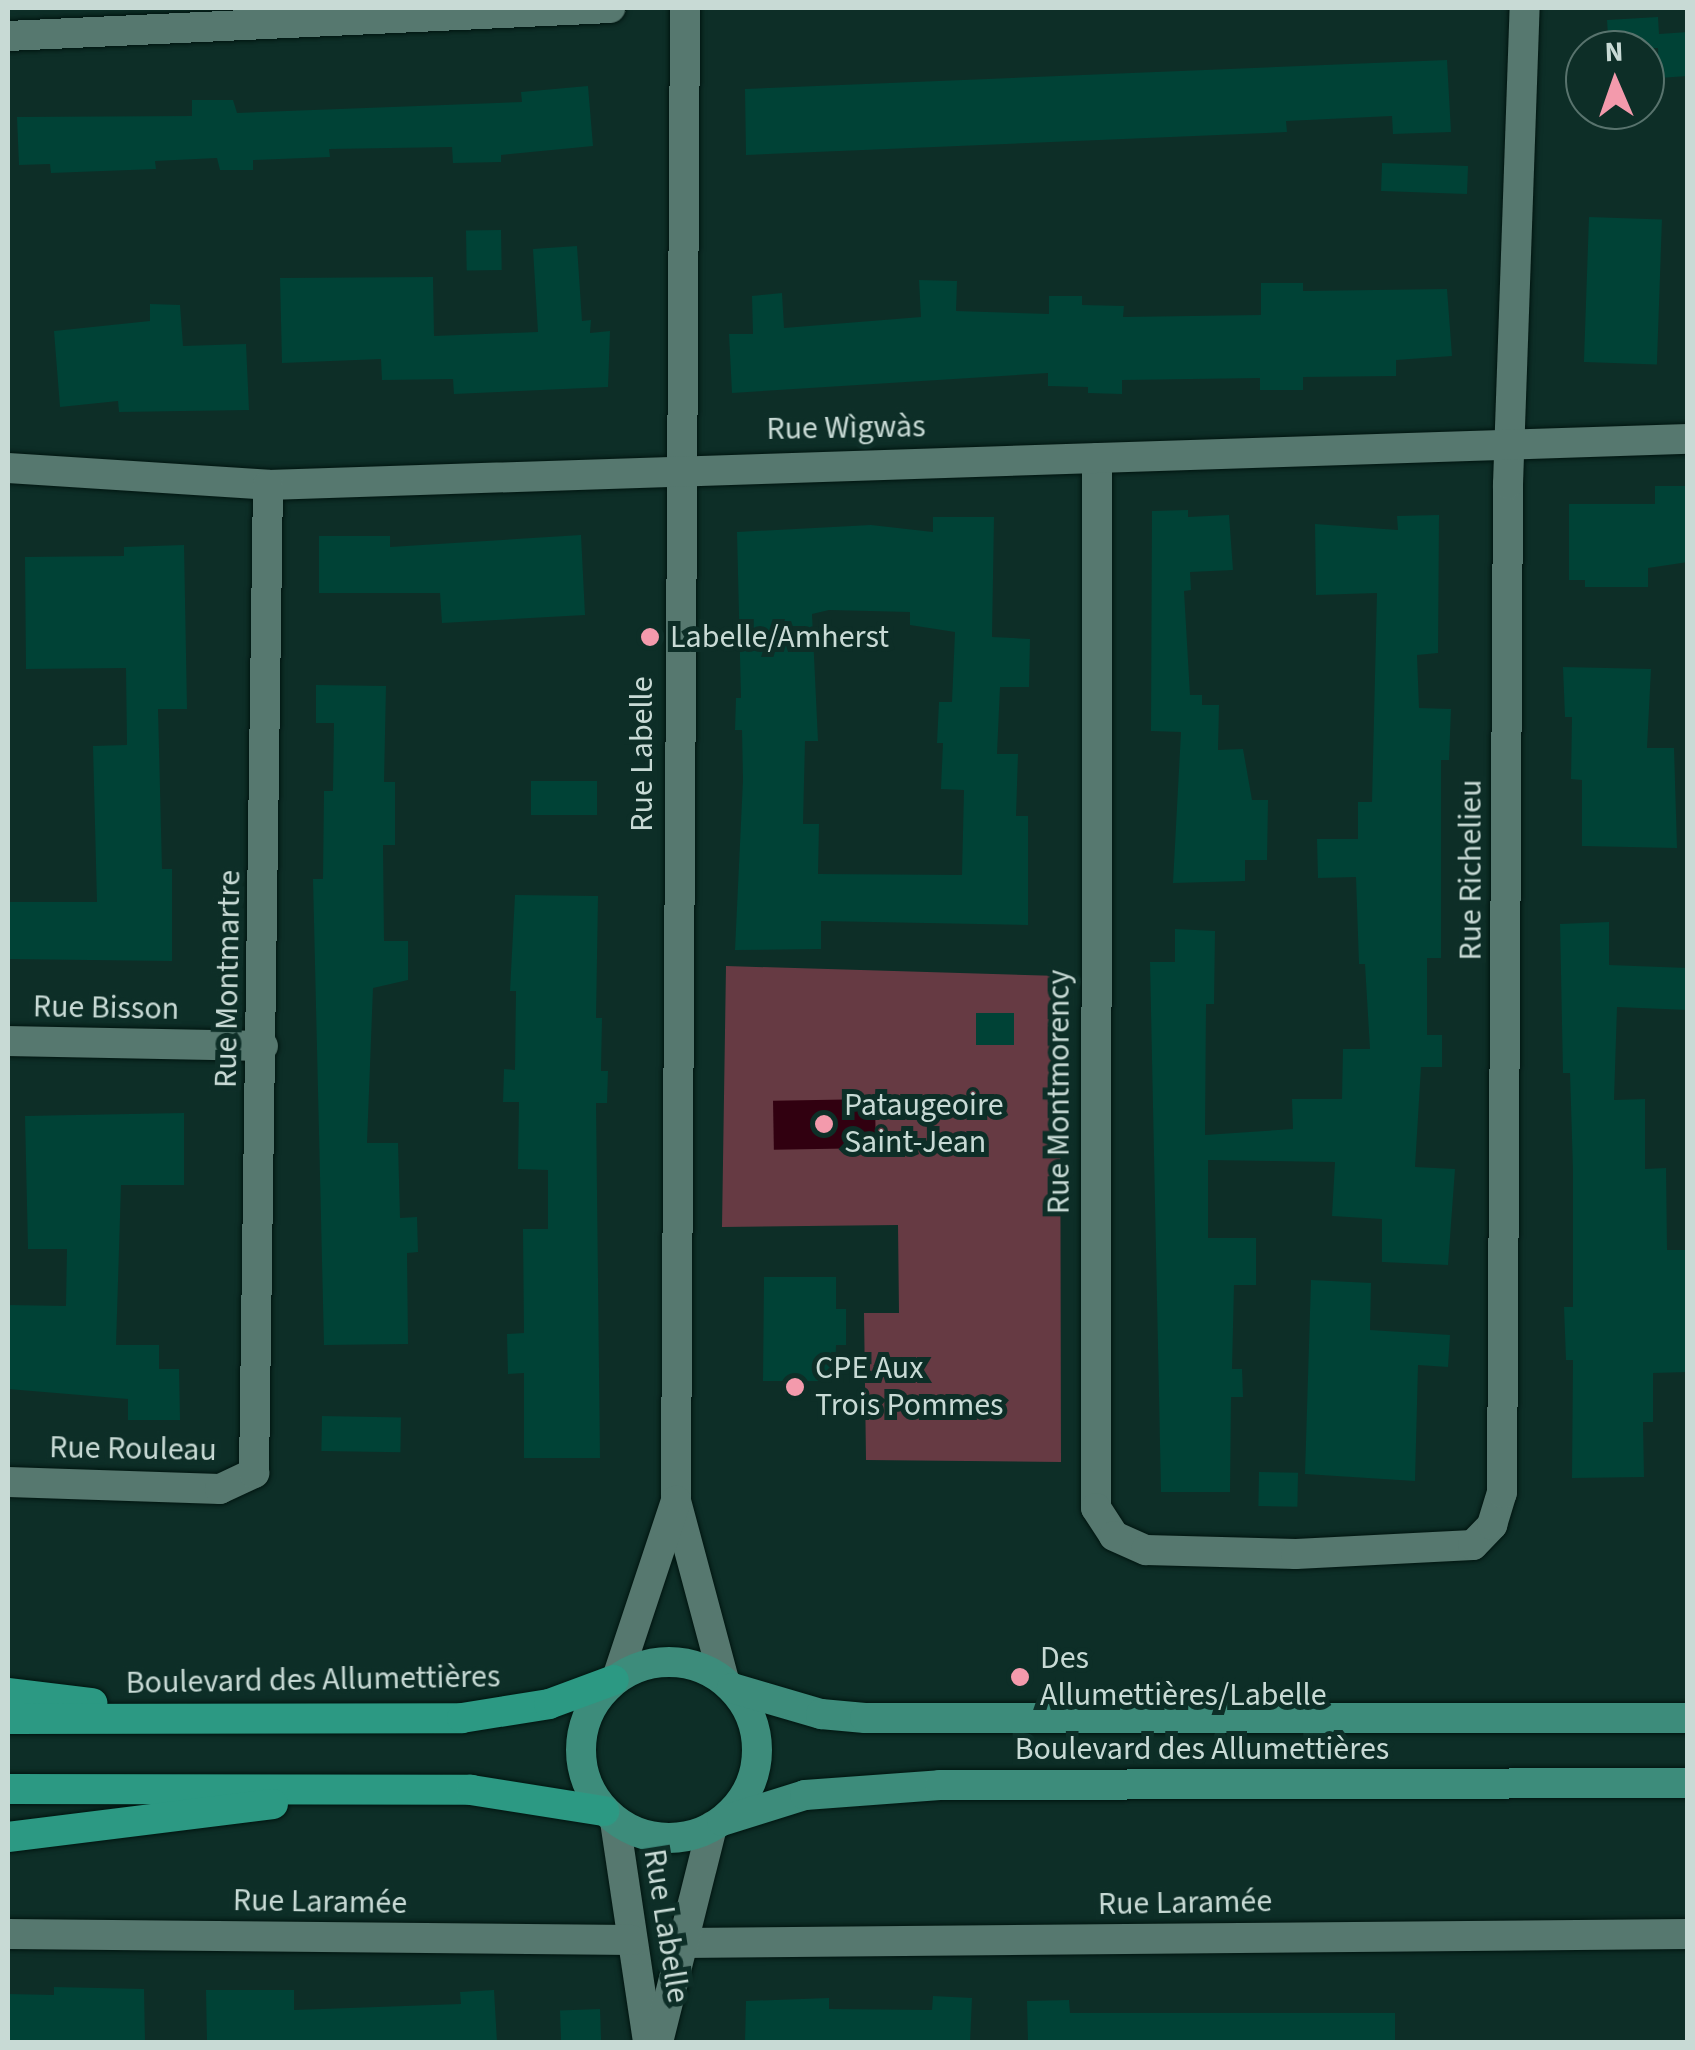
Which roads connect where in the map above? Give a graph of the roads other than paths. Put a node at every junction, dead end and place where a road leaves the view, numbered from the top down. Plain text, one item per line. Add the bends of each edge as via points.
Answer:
1 (610, 8) edge
2 (685, 8) edge
3 (1525, 8) edge
4 (8, 36) edge
5 (1688, 438) edge
6 (1510, 446) junction
7 (1097, 458) junction
8 (678, 467) junction
9 (8, 468) edge
10 (268, 485) junction
11 (8, 1041) edge
12 (262, 1046) junction
13 (254, 1473) joint
14 (8, 1482) edge
15 (676, 1501) junction
16 (1296, 1554) joint
17 (616, 1679) junction
18 (728, 1684) junction
19 (8, 1693) edge
20 (1688, 1718) edge
21 (8, 1719) edge
22 (224, 1720) junction
23 (1688, 1783) edge
24 (8, 1789) edge
25 (392, 1790) junction
26 (610, 1816) junction
27 (717, 1824) junction
28 (8, 1837) edge
29 (8, 1934) edge
30 (1688, 1934) edge
31 (632, 1940) junction
32 (682, 1943) junction
33 (648, 2042) edge
34 (658, 2042) edge

1 - 4 street
2 - 8 street, Rue Labelle
3 - 6 street, Rue Richelieu
5 - 6 street, Rue Wìgwàs
6 - 7 street, Rue Wìgwàs
6 - 16 street, Rue Richelieu via 1498,1512 1473,1545 1449,1551
7 - 8 street, Rue Wìgwàs
7 - 16 street, Rue Montmorency via 1096,1508 1103,1526 1129,1546
8 - 10 street, Rue Wìgwàs
8 - 15 street, Rue Labelle
9 - 10 street, Rue Wìgwàs
10 - 12 street, Rue Montmartre
11 - 12 street, Rue Bisson
12 - 13 street, Rue Montmartre
13 - 14 street, Rue Rouleau via 220,1489
15 - 17 street, Rue Labelle
15 - 18 street, Rue Labelle
17 - 18 main road via 664,1662 702,1668
17 - 22 highway, Boulevard des Allumettières via 549,1704 462,1718
17 - 26 main road via 591,1708 580,1744 590,1792
18 - 20 main road, Boulevard des Allumettières via 821,1714 866,1718
18 - 27 main road via 750,1712 756,1757 743,1799
19 - 22 highway
21 - 22 highway, Boulevard des Allumettières
23 - 27 main road, Boulevard des Allumettières via 940,1785 805,1795
24 - 25 highway
25 - 26 highway via 519,1793
25 - 28 highway
26 - 27 main road via 652,1838
26 - 31 street, Rue Labelle
27 - 32 street, Rue Labelle
29 - 31 street, Rue Laramée
30 - 32 street, Rue Laramée
31 - 33 street, Rue Labelle
32 - 34 street, Rue Labelle

